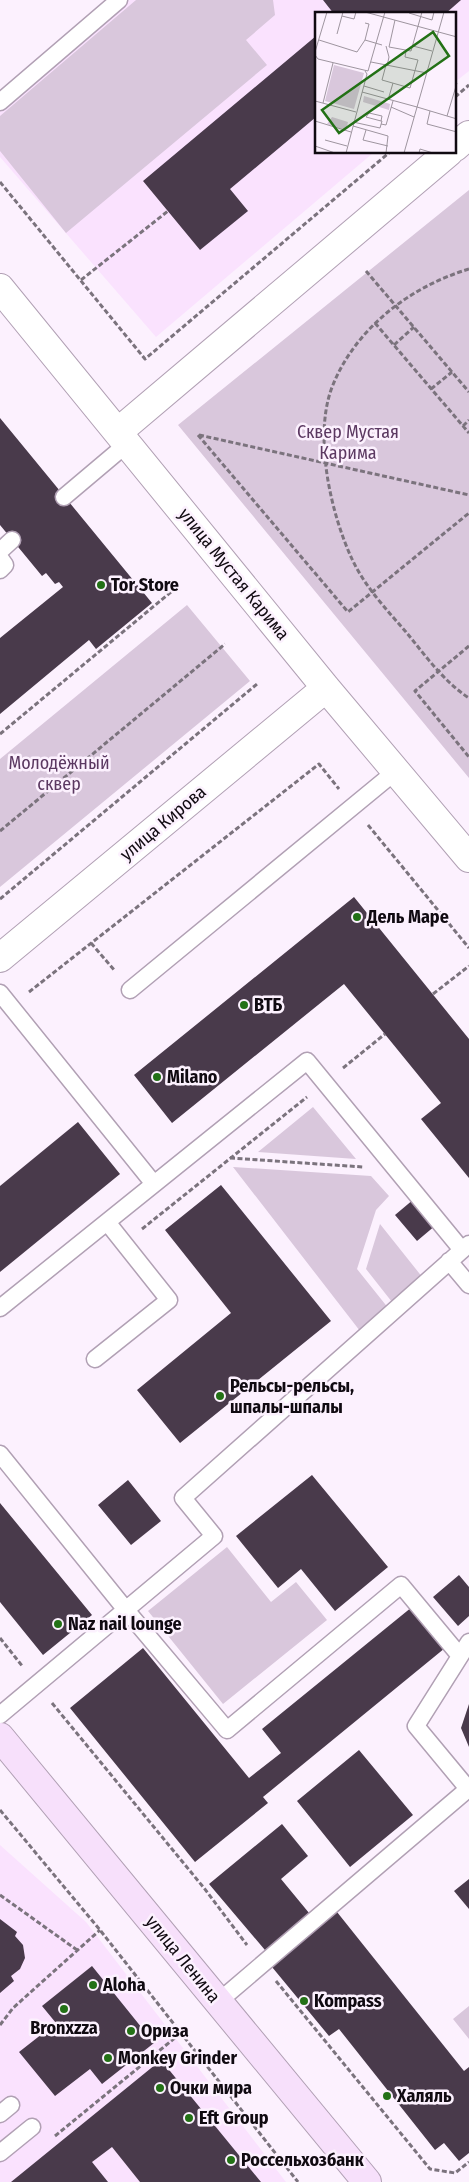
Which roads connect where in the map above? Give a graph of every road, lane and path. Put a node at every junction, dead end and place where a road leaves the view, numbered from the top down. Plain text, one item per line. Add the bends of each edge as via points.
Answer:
1 (119, 0) edge
2 (469, 85) edge
3 (456, 96) edge
4 (0, 102) edge
5 (469, 136) edge
6 (456, 146) edge
7 (388, 154) edge
8 (447, 154) edge
9 (0, 182) edge
10 (168, 211) dead end
11 (469, 269) edge
12 (366, 271) dead end
13 (80, 280) junction
14 (3, 298) edge
15 (396, 306) junction
16 (375, 323) junction
17 (414, 327) junction
18 (394, 345) junction
19 (452, 372) junction
20 (431, 389) junction
21 (469, 392) edge
22 (469, 420) edge
23 (463, 426) junction
24 (469, 433) edge
25 (123, 438) junction
26 (325, 462) junction
27 (469, 495) edge
28 (64, 497) dead end
29 (469, 513) edge
30 (0, 558) edge
31 (0, 570) edge
32 (177, 587) dead end
33 (372, 592) junction
34 (225, 644) dead end
35 (469, 646) edge
36 (439, 671) junction
37 (257, 684) dead end
38 (326, 688) junction
39 (469, 698) edge
40 (0, 734) edge
41 (469, 757) edge
42 (396, 771) junction
43 (353, 806) junction
44 (0, 831) edge
45 (469, 858) edge
46 (0, 899) edge
47 (91, 943) junction
48 (469, 948) edge
49 (0, 958) edge
50 (469, 966) edge
51 (111, 967) dead end
52 (130, 990) dead end
53 (0, 993) edge
54 (433, 994) dead end
55 (10, 1006) junction
56 (385, 1034) dead end
57 (325, 1083) junction
58 (229, 1158) junction
59 (397, 1169) junction
60 (154, 1184) junction
61 (107, 1222) junction
62 (124, 1243) junction
63 (465, 1247) edge
64 (449, 1261) junction
65 (469, 1284) edge
66 (0, 1308) edge
67 (95, 1359) dead end
68 (0, 1454) edge
69 (126, 1610) junction
70 (0, 1638) edge
71 (465, 1649) edge
72 (37, 1684) junction
73 (0, 1716) edge
74 (0, 1737) edge
75 (468, 1790) edge
76 (0, 1810) edge
77 (0, 1895) edge
78 (100, 1930) junction
79 (77, 1950) junction
80 (263, 1966) junction
81 (218, 2002) junction
82 (0, 2025) edge
83 (182, 2032) junction
84 (32, 2127) joint
85 (0, 2153) edge
86 (469, 2162) edge
87 (298, 2182) edge
88 (367, 2182) edge

1 - 4 lane
2 - 3 path
5 - 6 street
7 - 13 path via 146,359
8 - 25 street
9 - 13 path
10 - 13 path
11 - 15 path via 446,276
12 - 15 path
14 - 25 street, улица Мустая Карима
15 - 16 path
15 - 17 path
16 - 18 path
16 - 26 path via 352,348 330,392
17 - 18 path
17 - 19 path
18 - 20 path
19 - 20 path
19 - 21 path
20 - 23 path
22 - 23 path
23 - 24 path
25 - 28 lane
25 - 38 street, улица Мустая Карима
26 - 27 path
26 - 33 path via 339,528 353,561
26 - 33 path via 198,434 348,612
29 - 33 path
30 - 31 lane via 5,565
32 - 40 path
33 - 36 path
34 - 44 path
35 - 36 path
36 - 39 path
36 - 41 path via 415,691
37 - 46 path
38 - 42 street, улица Мустая Карима
38 - 49 street, улица Кирова
42 - 43 lane
42 - 45 street, улица Мустая Карима
43 - 47 path via 319,764
43 - 48 path
43 - 52 lane
47 - 51 path
47 - 55 path
50 - 54 path
53 - 55 lane
55 - 60 lane
56 - 57 path
57 - 58 path
57 - 59 lane
57 - 60 lane via 307,1061
58 - 59 path
58 - 62 path
59 - 63 lane
60 - 61 lane
61 - 62 lane
61 - 66 lane
62 - 67 lane via 169,1300
63 - 64 lane
64 - 65 lane
64 - 69 lane via 183,1498 214,1536
68 - 69 lane
69 - 71 lane via 227,1730 401,1585
69 - 72 lane
70 - 72 path
71 - 75 lane via 416,1726
72 - 73 lane
72 - 80 path via 204,1888
74 - 81 main road, улица Ленина
75 - 80 lane
76 - 78 path
77 - 79 path
78 - 79 path
78 - 83 path
79 - 82 path via 13,2008
80 - 81 lane
80 - 86 path via 430,2169 455,2173
81 - 88 main road, улица Ленина
83 - 84 path via 50,2140
83 - 87 path
84 - 85 lane

